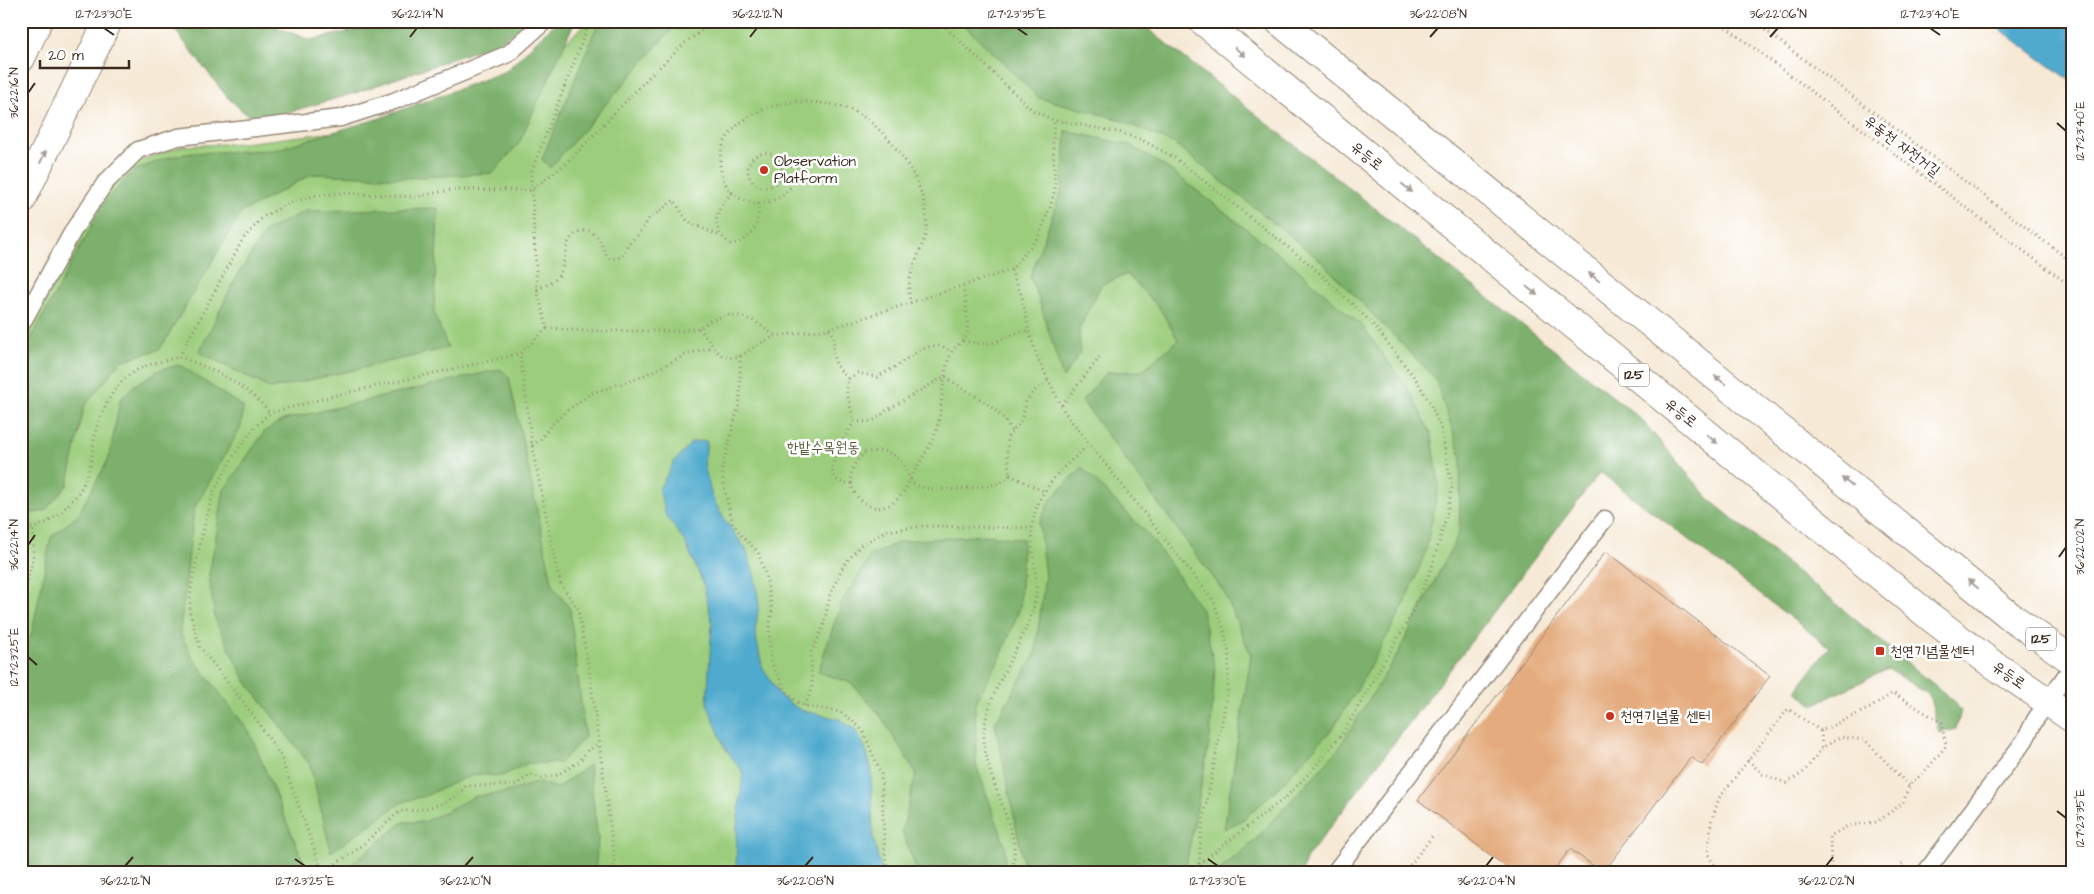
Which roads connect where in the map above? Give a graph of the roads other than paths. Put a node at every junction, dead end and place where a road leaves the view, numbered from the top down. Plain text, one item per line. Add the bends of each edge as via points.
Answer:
1 (38, 21) edge
2 (544, 21) edge
3 (1203, 21) edge
4 (1279, 21) edge
5 (107, 27) edge
6 (21, 58) edge
7 (21, 201) edge
8 (21, 325) edge
9 (1605, 519) dead end
10 (2073, 661) edge
11 (2073, 665) edge
12 (2048, 702) junction
13 (2073, 719) edge
14 (1341, 873) edge
15 (1925, 873) edge

1 - 6 main road
2 - 8 lane via 508,54 394,101 341,118 178,137 138,150 105,184 74,229
3 -> 12 main road, 유등로 / 125 via 1929,616
10 -> 4 main road, 125 via 2010,616
7 -> 5 main road
9 - 14 lane via 1337,870
11 - 12 lane
12 - 13 main road, 유등로 / 125
12 - 15 lane via 2034,720 2025,740

